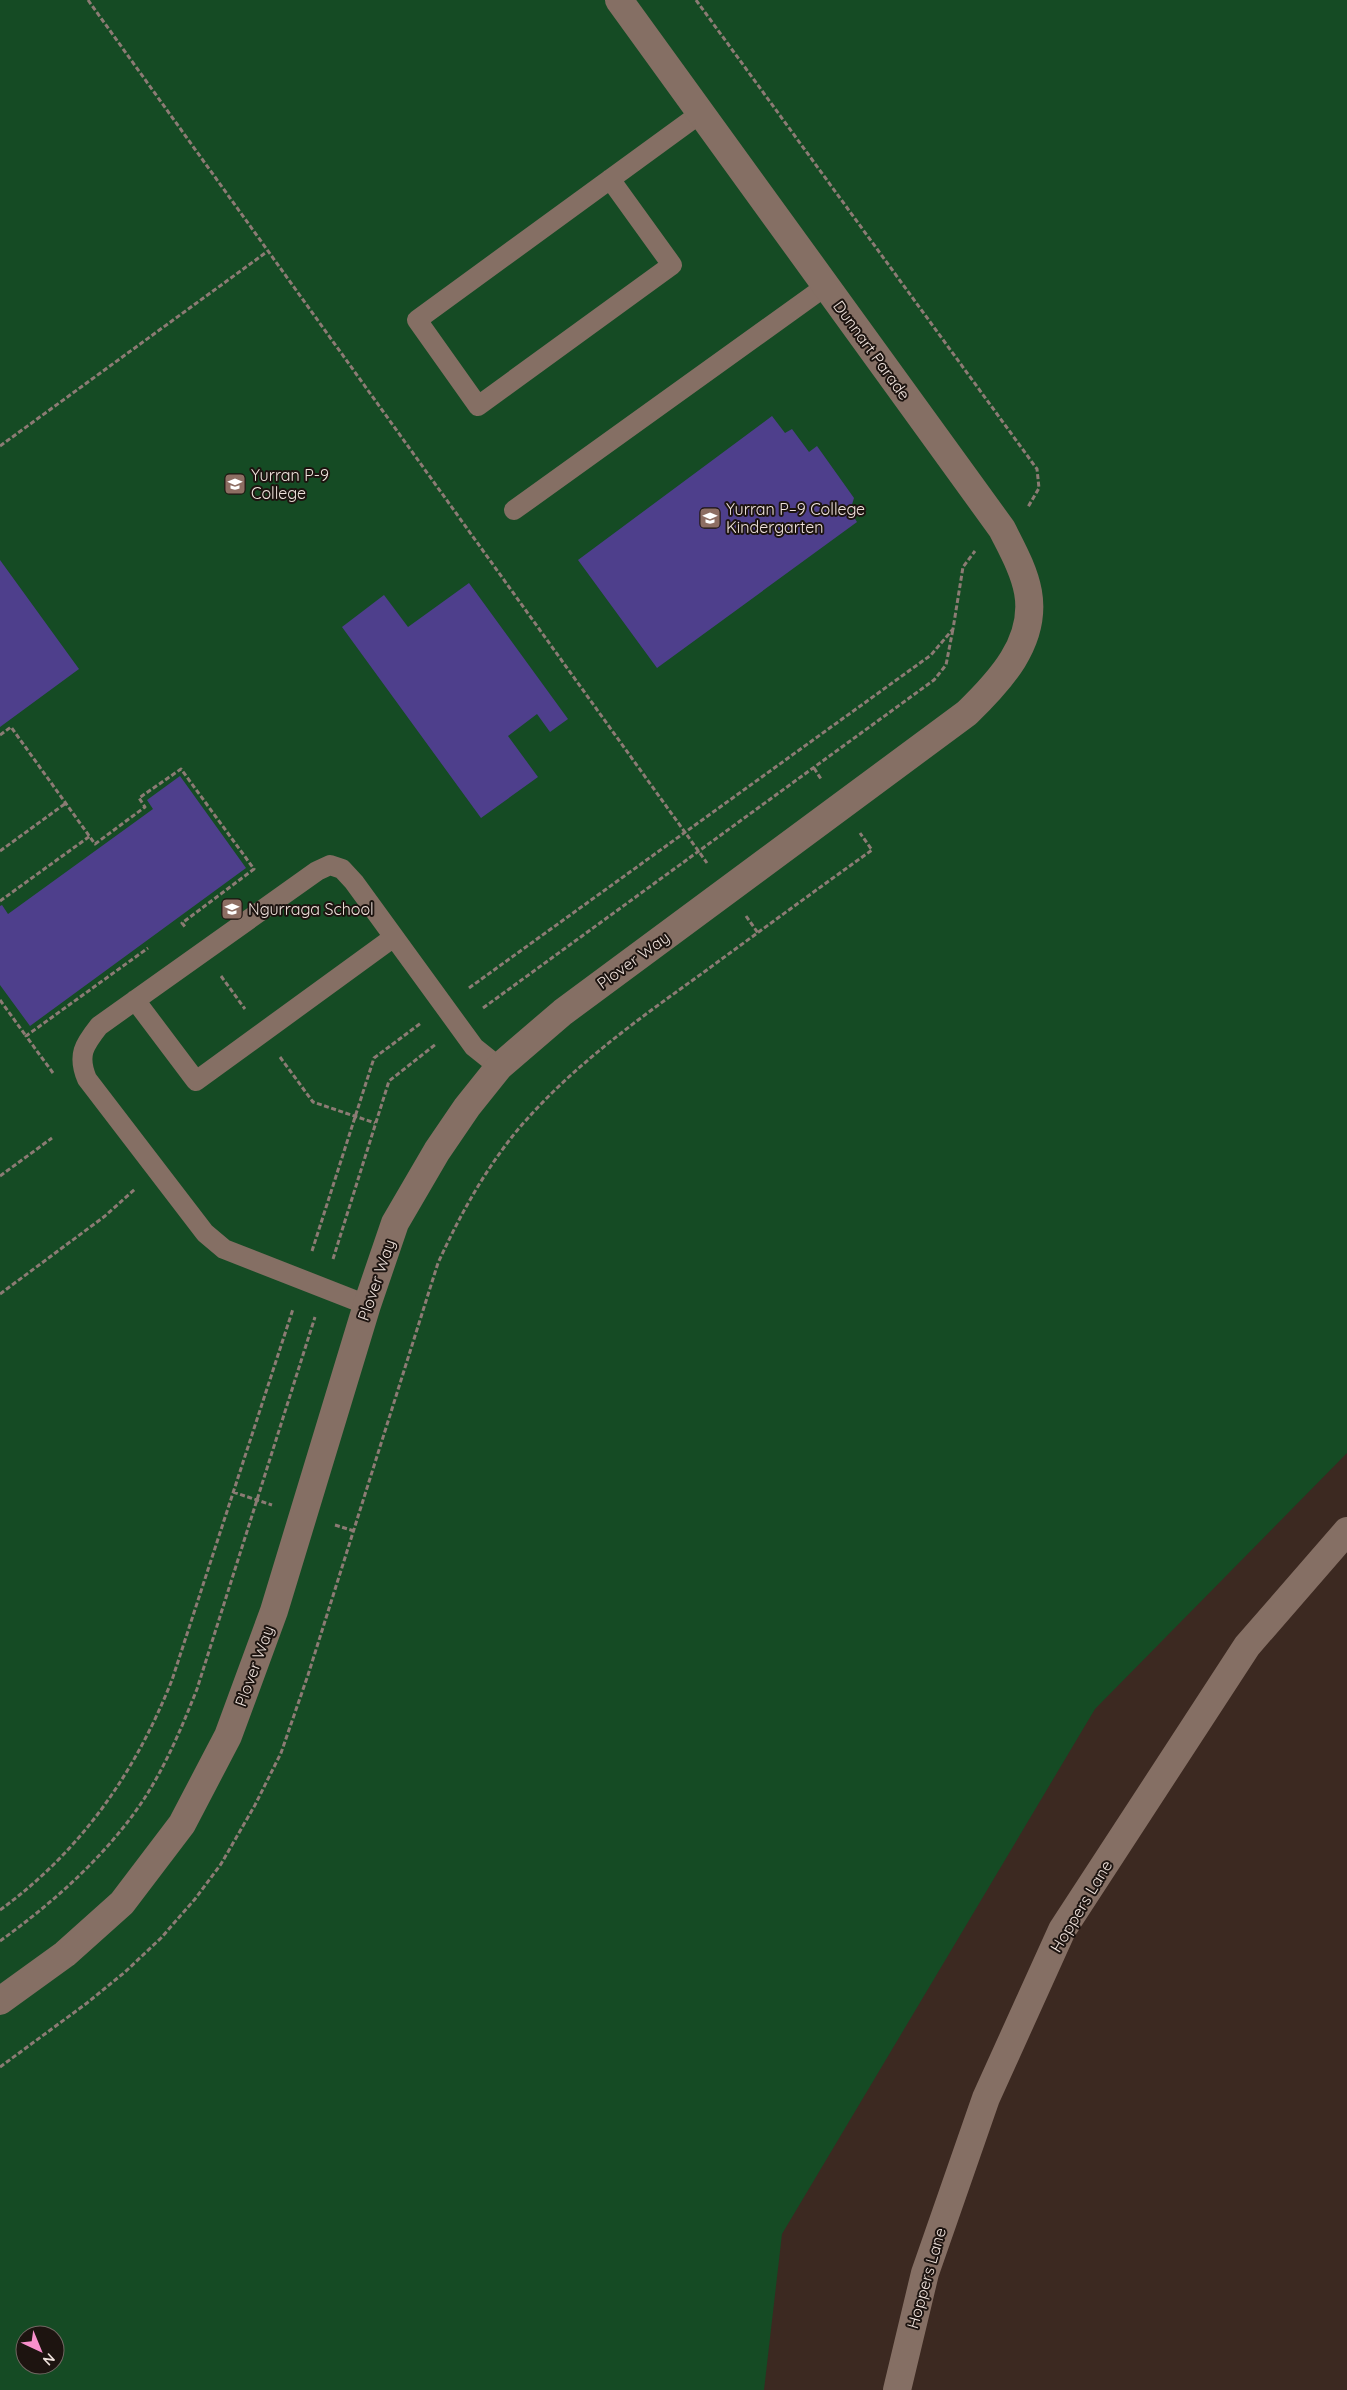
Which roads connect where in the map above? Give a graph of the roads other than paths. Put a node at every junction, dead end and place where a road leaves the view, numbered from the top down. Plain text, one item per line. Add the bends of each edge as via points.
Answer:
1 (619, 0) edge
2 (701, 113) junction
3 (610, 180) junction
4 (826, 286) junction
5 (514, 510) dead end
6 (967, 713) joint
7 (394, 938) junction
8 (135, 1000) junction
9 (499, 1067) junction
10 (367, 1305) junction
11 (1347, 1531) edge
12 (0, 2001) edge
13 (897, 2390) edge

1 - 2 street, Dunnart Parade
2 - 3 lane
2 - 4 street, Dunnart Parade
3 - 3 lane via 417,320 478,406 672,265
4 - 5 lane
4 - 6 street, Dunnart Parade via 1002,529 1019,562 1028,593 1028,626 1016,656 996,685
6 - 9 street, Plover Way via 563,1012
7 - 8 lane via 354,882 342,870 330,866 317,871
7 - 8 lane via 196,1081
7 - 9 lane via 474,1047
8 - 10 lane via 99,1026 85,1044 81,1064 86,1079 205,1233 224,1249
9 - 10 street, Plover Way via 437,1151 395,1223
10 - 12 street, Plover Way via 274,1611 228,1736 182,1824 122,1903 66,1954
11 - 13 street, Hoppers Lane via 1247,1646 1062,1930 986,2098 925,2273

